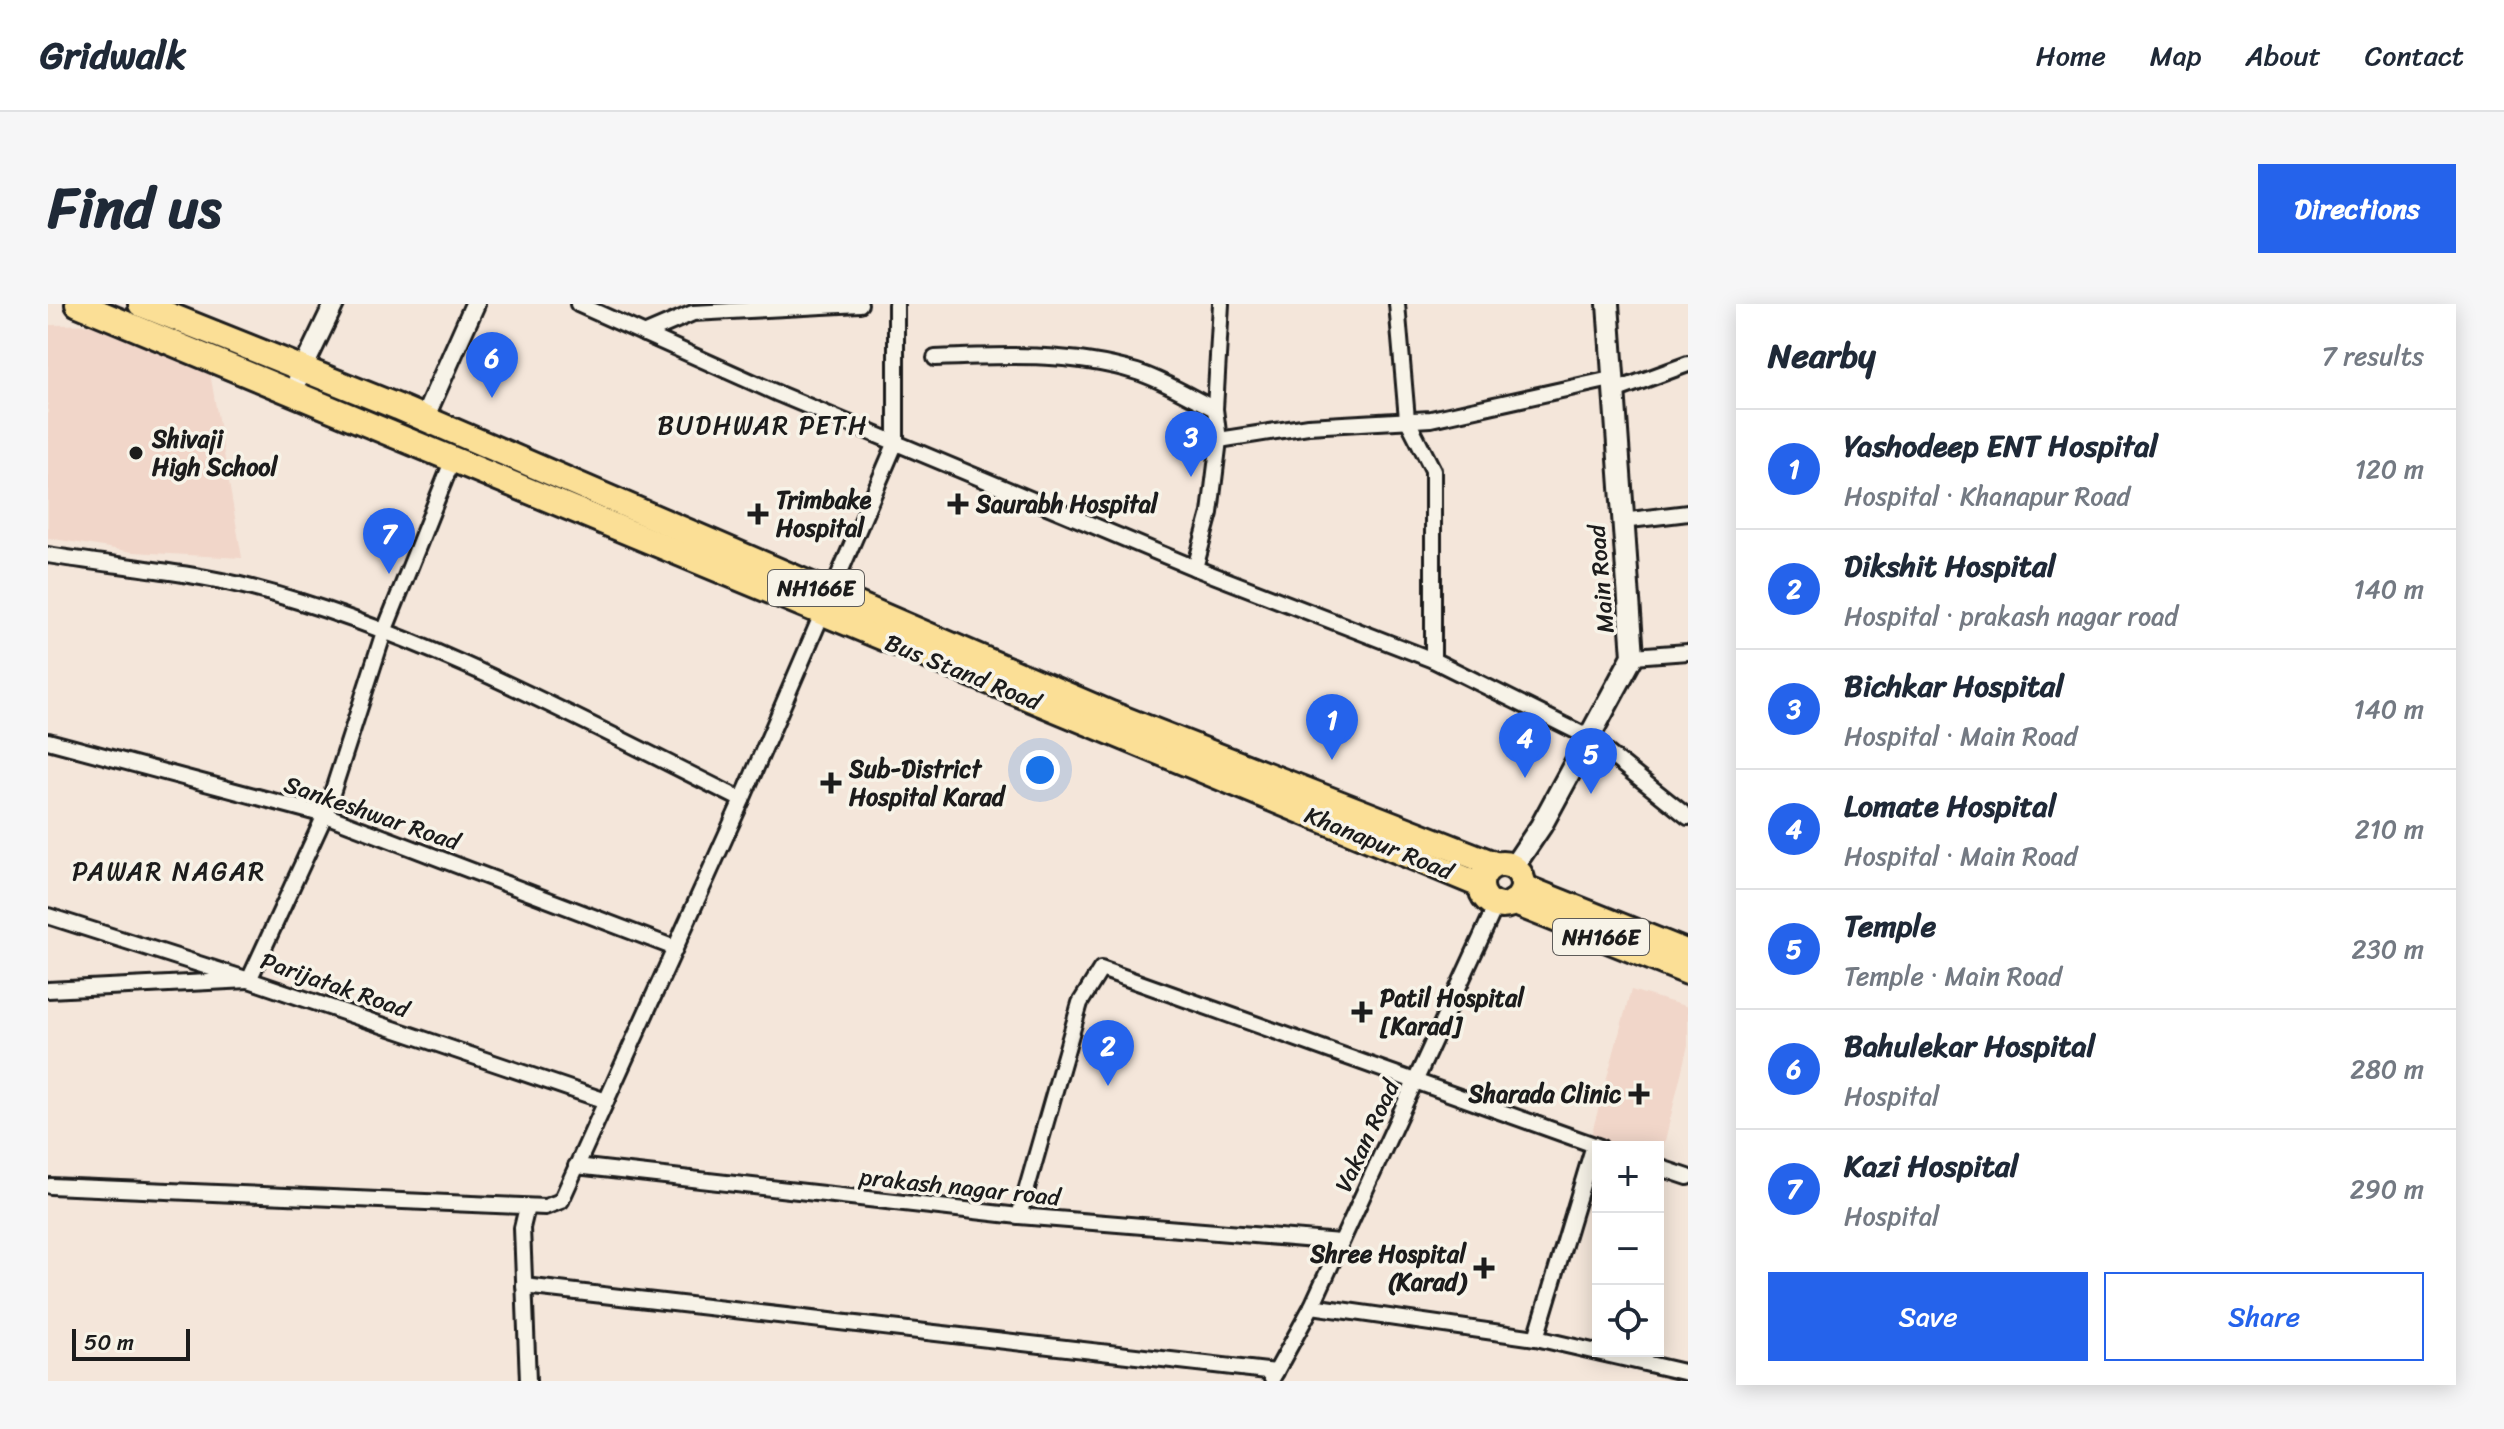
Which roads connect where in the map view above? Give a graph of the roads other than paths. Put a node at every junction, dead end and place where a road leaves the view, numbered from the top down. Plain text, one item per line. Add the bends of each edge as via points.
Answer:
1 (78, 304) edge
2 (141, 304) edge
3 (334, 304) edge
4 (475, 304) edge
5 (578, 304) edge
6 (860, 304) edge
7 (896, 304) edge
8 (1221, 304) edge
9 (1397, 304) edge
10 (1608, 304) edge
11 (693, 308) edge
12 (644, 334) junction
13 (935, 358) dead end
14 (1688, 364) edge
15 (303, 369) junction
16 (1611, 386) junction
17 (292, 393) junction
18 (1215, 409) junction
19 (1407, 419) junction
20 (423, 421) junction
21 (1219, 440) junction
22 (896, 442) junction
23 (453, 459) junction
24 (1688, 513) edge
25 (1622, 521) junction
26 (48, 555) edge
27 (1195, 568) junction
28 (829, 594) junction
29 (384, 632) junction
30 (1688, 652) edge
31 (1633, 656) junction
32 (1433, 660) junction
33 (1588, 737) junction
34 (48, 741) edge
35 (742, 800) junction
36 (1279, 802) joint
37 (325, 815) junction
38 (1688, 817) edge
39 (1508, 885) junction
40 (48, 916) edge
41 (675, 948) junction
42 (1688, 953) edge
43 (1688, 972) edge
44 (249, 980) junction
45 (48, 990) edge
46 (1416, 1081) junction
47 (606, 1101) junction
48 (1592, 1144) edge
49 (1592, 1162) edge
50 (576, 1166) junction
51 (1664, 1169) edge
52 (1688, 1177) edge
53 (50, 1186) dead end
54 (527, 1207) junction
55 (1019, 1216) junction
56 (1340, 1242) junction
57 (524, 1286) junction
58 (1312, 1306) junction
59 (1536, 1338) junction
60 (1688, 1373) edge
61 (1274, 1377) edge
62 (528, 1381) edge

1 - 17 highway, NH166E
2 - 15 highway, NH166E
3 - 15 street
4 - 20 street
5 - 12 street
6 - 11 street
7 - 22 street
8 - 18 street
9 - 19 street
10 - 16 main road, Main Road
11 - 12 street
12 - 22 street
13 - 18 street via 1068,359 1137,372
14 - 16 street
15 - 17 street
15 - 20 highway, NH166E
16 - 19 street
16 - 25 main road, Main Road
17 - 23 highway, NH166E
18 - 21 street
19 - 21 street via 1308,426
19 - 32 street via 1433,470
20 - 28 highway, NH166E
21 - 27 street via 1210,513
22 - 27 street
22 - 28 street
23 - 28 highway, Bus Stand Road / NH166E via 648,542
23 - 29 street
24 - 25 street
25 - 31 main road, Main Road
26 - 29 street via 251,588
27 - 32 street
28 - 35 street
28 - 36 highway, Bus Stand Road / NH166E
28 - 39 highway, NH166E
29 - 35 street via 555,707
29 - 37 street
30 - 31 street
31 - 33 main road, Main Road
32 - 33 street
33 - 38 street
33 - 39 main road, Main Road
34 - 37 street, Sankeshwar Road
35 - 41 street
36 - 39 highway, Khanapur Road / NH166E via 1480,885 1484,873
37 - 41 street, Sankeshwar Road
37 - 44 street
39 - 42 highway, NH166E
39 - 43 highway, NH166E
39 - 46 street, Vakan Road
40 - 44 street, Parijatak Road
41 - 47 street
44 - 45 street
44 - 47 street, Parijatak Road
46 - 48 street
46 - 55 street via 1101,969 1080,1003
46 - 56 street, Vakan Road
47 - 50 street
49 - 59 street
50 - 54 street via 561,1201
50 - 55 street, prakash nagar road
51 - 52 street
53 - 54 street
54 - 57 street via 522,1228
55 - 56 street, prakash nagar road
56 - 58 street, Vakan Road
57 - 61 street
57 - 62 street
58 - 59 street
58 - 61 street, Vakan Road
59 - 60 street

